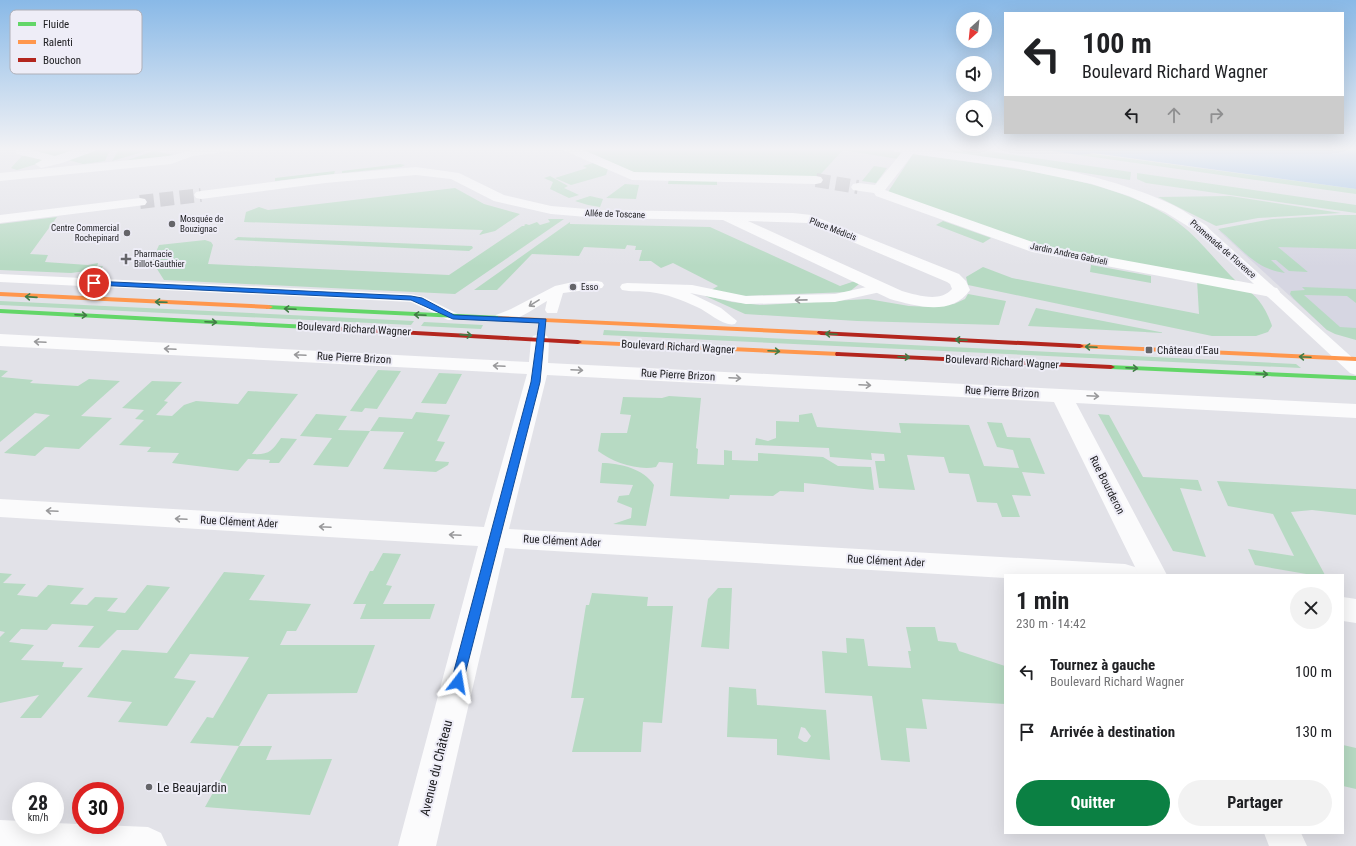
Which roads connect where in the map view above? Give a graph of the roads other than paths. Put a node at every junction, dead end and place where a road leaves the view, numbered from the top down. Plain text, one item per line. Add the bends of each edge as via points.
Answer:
1 (263, 187) edge
2 (477, 187) edge
3 (861, 187) tunnel mouth
4 (1109, 187) edge
5 (878, 190) joint
6 (201, 195) tunnel mouth
7 (140, 202) tunnel mouth
8 (726, 216) junction
9 (0, 219) edge
10 (1202, 229) joint
11 (0, 278) edge
12 (597, 285) dead end
13 (627, 287) dead end
14 (880, 288) junction
15 (660, 289) junction
16 (556, 291) junction
17 (1271, 292) junction
18 (0, 294) edge
19 (0, 311) edge
20 (453, 317) junction
21 (707, 317) dead end
22 (501, 318) junction
23 (548, 320) junction
24 (735, 326) junction
25 (0, 340) edge
26 (1350, 359) edge
27 (538, 368) junction
28 (1356, 370) edge
29 (1356, 378) edge
30 (1061, 395) junction
31 (1356, 411) edge
32 (0, 508) edge
33 (494, 537) junction
34 (1108, 574) edge
35 (1152, 574) edge
36 (1344, 609) edge
37 (1356, 611) edge
38 (1282, 834) edge
39 (10, 842) edge
40 (148, 846) edge
41 (417, 846) edge
42 (1288, 846) edge

1 - 6 street, Allée de Toscane
2 - 8 street, Allée de Toscane via 499,198 551,210 600,214
3 - 5 street, Jardin Andrea Gabrieli
4 - 10 street, Promenade de Florence via 1157,203 1191,220
5 - 17 street, Jardin Andrea Gabrieli via 1038,249
7 - 9 street
8 - 14 street, Place Médicis
8 - 14 street, Place Médicis via 811,219 953,278 958,281 961,290 954,298 936,302 896,295
10 - 17 lane, Promenade de Florence
11 - 20 lane, Boulevard Richard Wagner via 411,298
12 - 16 lane via 562,288
13 - 15 lane
14 -> 15 lane via 834,298 746,300 692,289
15 - 24 lane via 689,298 722,313
16 -> 22 lane via 519,312
16 - 23 lane
17 - 26 lane, Promenade de Florence
20 -> 18 main road, Boulevard Richard Wagner
19 -> 23 main road, Boulevard Richard Wagner via 446,334
20 - 22 main road, Boulevard Richard Wagner
21 - 24 main road
22 - 23 main road, Boulevard Richard Wagner
23 - 24 main road, Boulevard Richard Wagner
23 - 27 street, Avenue du Château
23 -> 29 main road, Boulevard Richard Wagner
26 -> 24 main road, Boulevard Richard Wagner
27 -> 25 street, Rue Pierre Brizon
26 - 28 lane, Promenade de Florence
27 -> 30 street, Rue Pierre Brizon
27 - 33 street, Avenue du Château
30 -> 31 street, Rue Pierre Brizon
30 - 35 street, Rue Bourderon
33 -> 32 street, Rue Clément Ader
33 - 34 street, Rue Clément Ader
33 - 41 street, Avenue du Château
36 - 37 street
38 - 42 street
39 - 40 street

